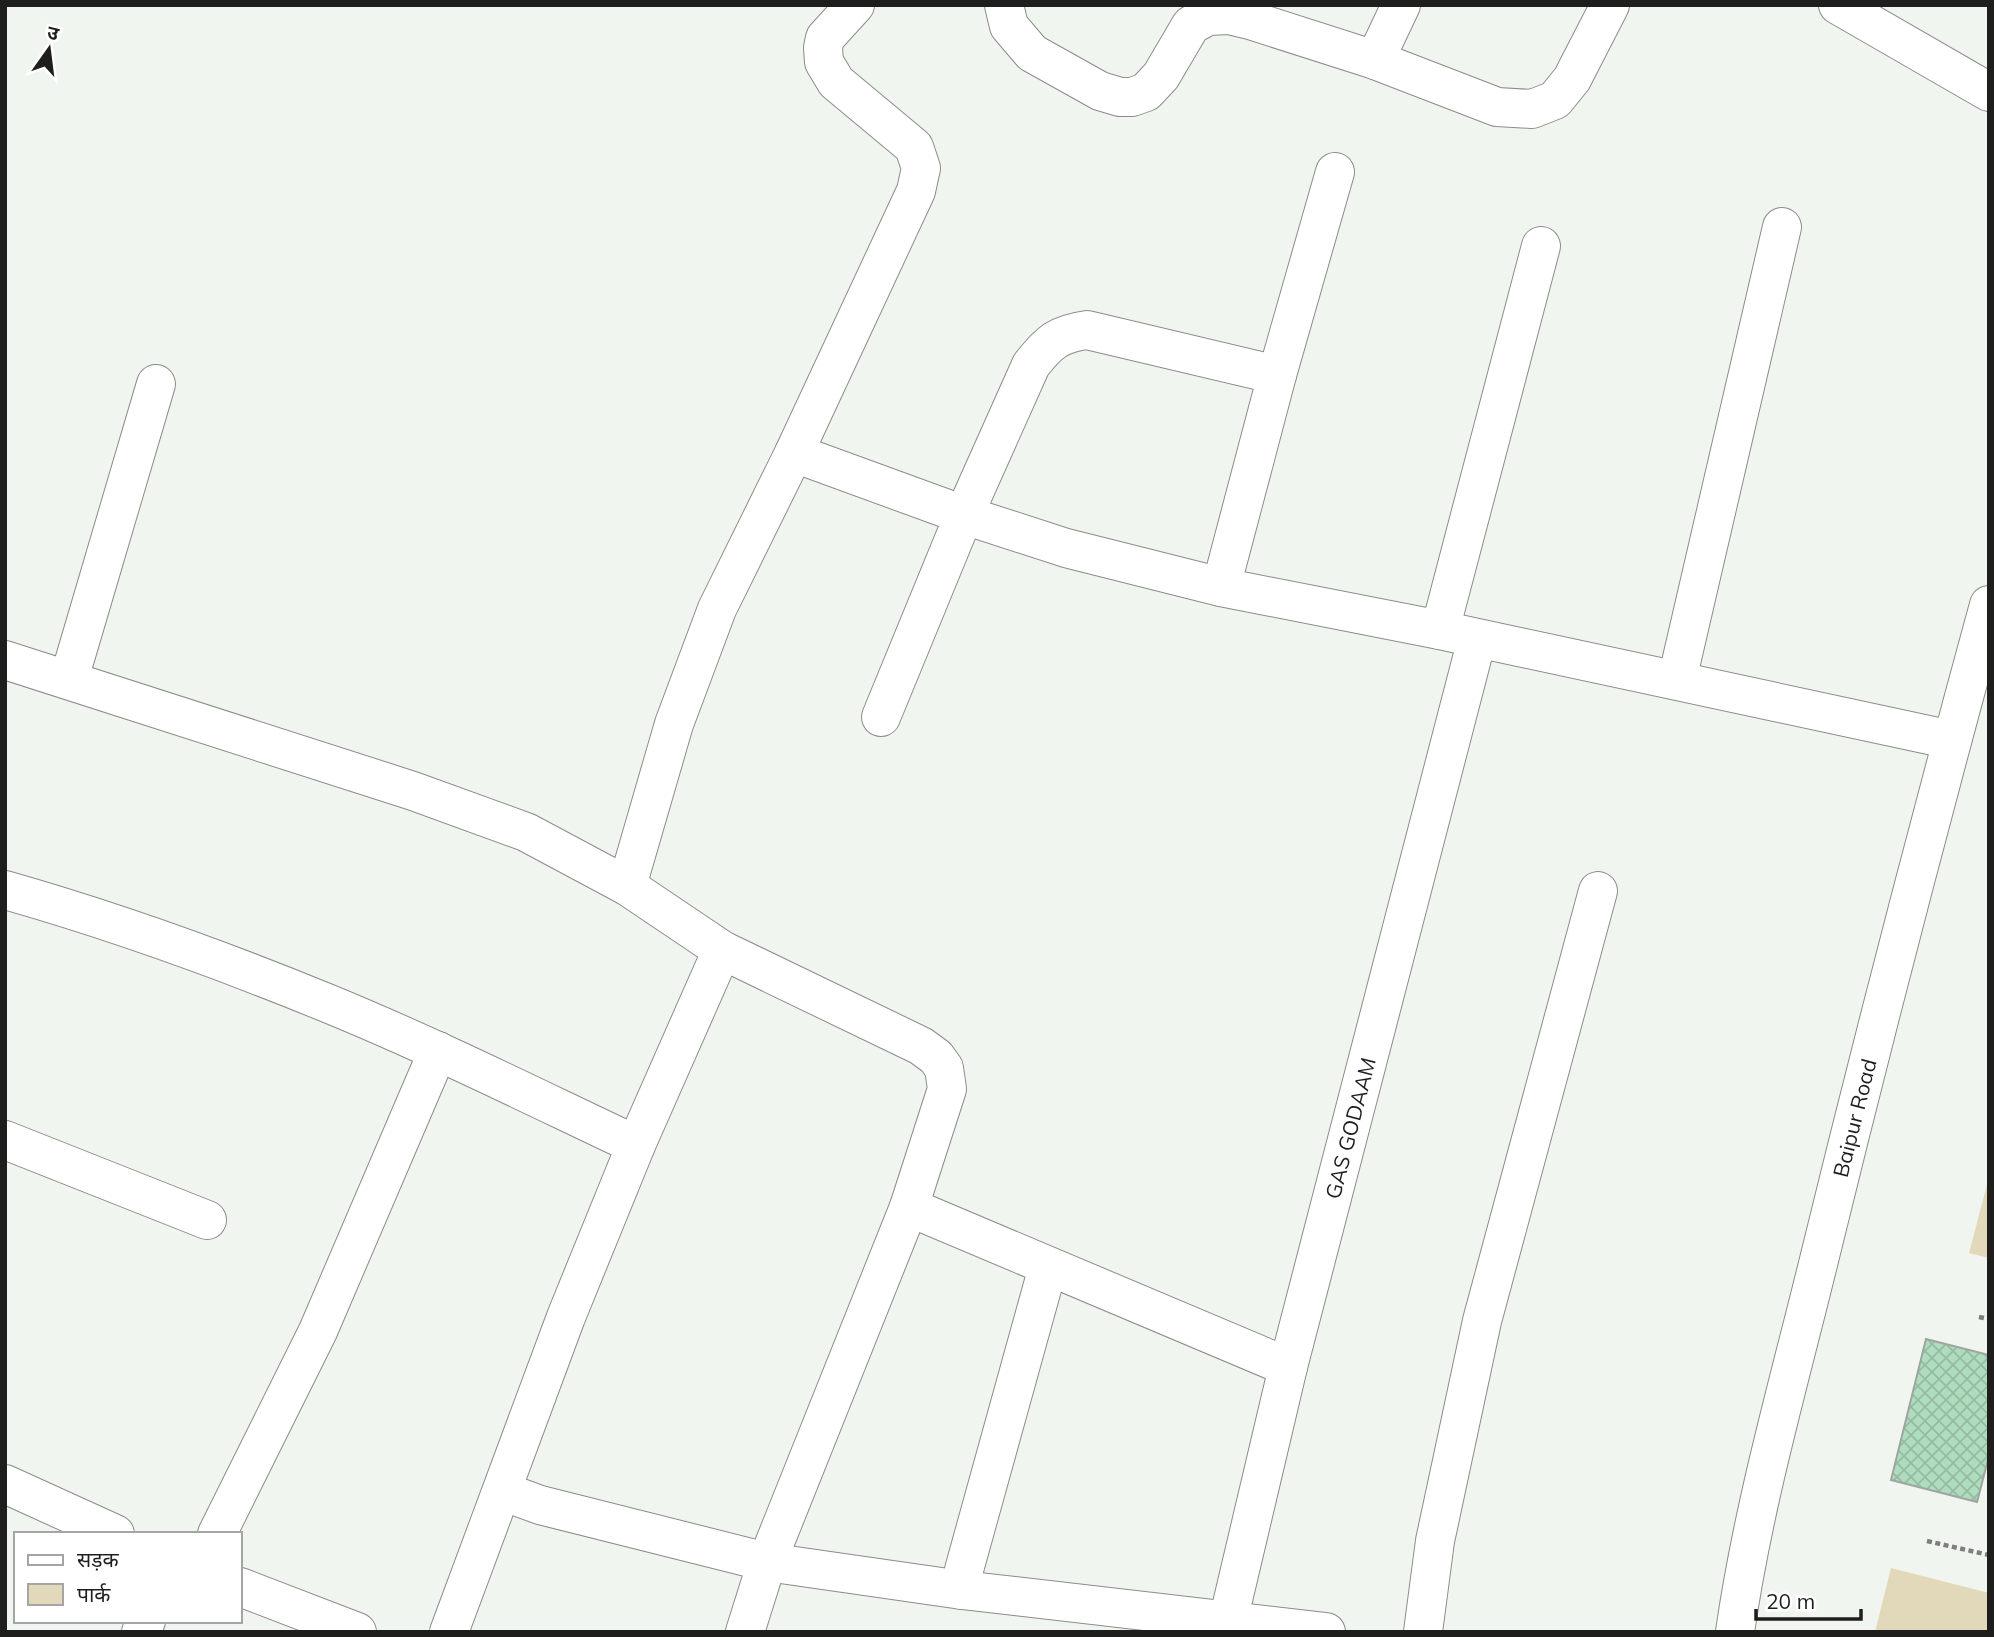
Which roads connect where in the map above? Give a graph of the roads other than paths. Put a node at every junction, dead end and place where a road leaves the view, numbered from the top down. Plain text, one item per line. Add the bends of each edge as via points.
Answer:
1 (855, 5) edge
2 (1004, 5) edge
3 (1401, 5) edge
4 (1610, 5) edge
5 (1838, 5) edge
6 (1375, 60) junction
7 (1989, 92) edge
8 (1335, 172) dead end
9 (1782, 228) dead end
10 (1541, 246) dead end
11 (1277, 375) junction
12 (156, 384) dead end
13 (794, 453) junction
14 (964, 515) junction
15 (1221, 587) junction
16 (1989, 605) edge
17 (1440, 630) junction
18 (1477, 639) junction
19 (5, 660) edge
20 (69, 679) junction
21 (1678, 680) junction
22 (881, 717) dead end
23 (1952, 740) junction
24 (627, 886) junction
25 (5, 890) edge
26 (1598, 891) dead end
27 (722, 950) junction
28 (438, 1051) junction
29 (5, 1140) edge
30 (636, 1146) junction
31 (909, 1207) junction
32 (206, 1220) dead end
33 (1048, 1267) junction
34 (1288, 1367) junction
35 (5, 1484) edge
36 (502, 1491) junction
37 (112, 1532) edge
38 (218, 1532) edge
39 (767, 1562) junction
40 (242, 1588) edge
41 (962, 1590) junction
42 (1228, 1621) junction
43 (357, 1632) edge
44 (449, 1632) edge
45 (745, 1632) edge
46 (1326, 1632) edge
47 (1423, 1632) edge
48 (1735, 1632) edge

1 - 13 street via 825,38 824,62 836,82 914,147 921,168 916,191
2 - 6 street via 1009,26 1032,53 1100,91 1120,97 1146,92 1192,25 1208,16 1250,20
3 - 6 street
4 - 6 street via 1572,79 1555,100 1532,109 1497,107
5 - 7 street
8 - 11 street
9 - 21 street
10 - 17 street
11 - 14 street via 1087,330 1066,333 1046,345 1031,365
11 - 15 street
12 - 20 street
13 - 14 street
13 - 24 street via 717,609 674,724
14 - 15 street via 1066,548
14 - 22 street
15 - 17 street
16 - 23 street, Baipur Road
17 - 18 street
18 - 21 street
18 - 34 street, GAS GODAAM
19 - 20 street
20 - 24 street via 526,832
21 - 23 street
23 - 48 street, Baipur Road via 1745,1559
24 - 27 street
25 - 28 street via 177,946
26 - 47 street via 1482,1321 1435,1541
27 - 30 street
27 - 31 street via 936,1057 944,1068 947,1089
28 - 30 street
28 - 38 street via 317,1331
29 - 32 street
30 - 36 street
31 - 33 street
31 - 39 street
33 - 34 street
33 - 41 street
34 - 42 street, GAS GODAAM
35 - 37 street
36 - 39 street
36 - 44 street
39 - 41 street
39 - 45 street
40 - 43 street
41 - 42 street
42 - 46 street

